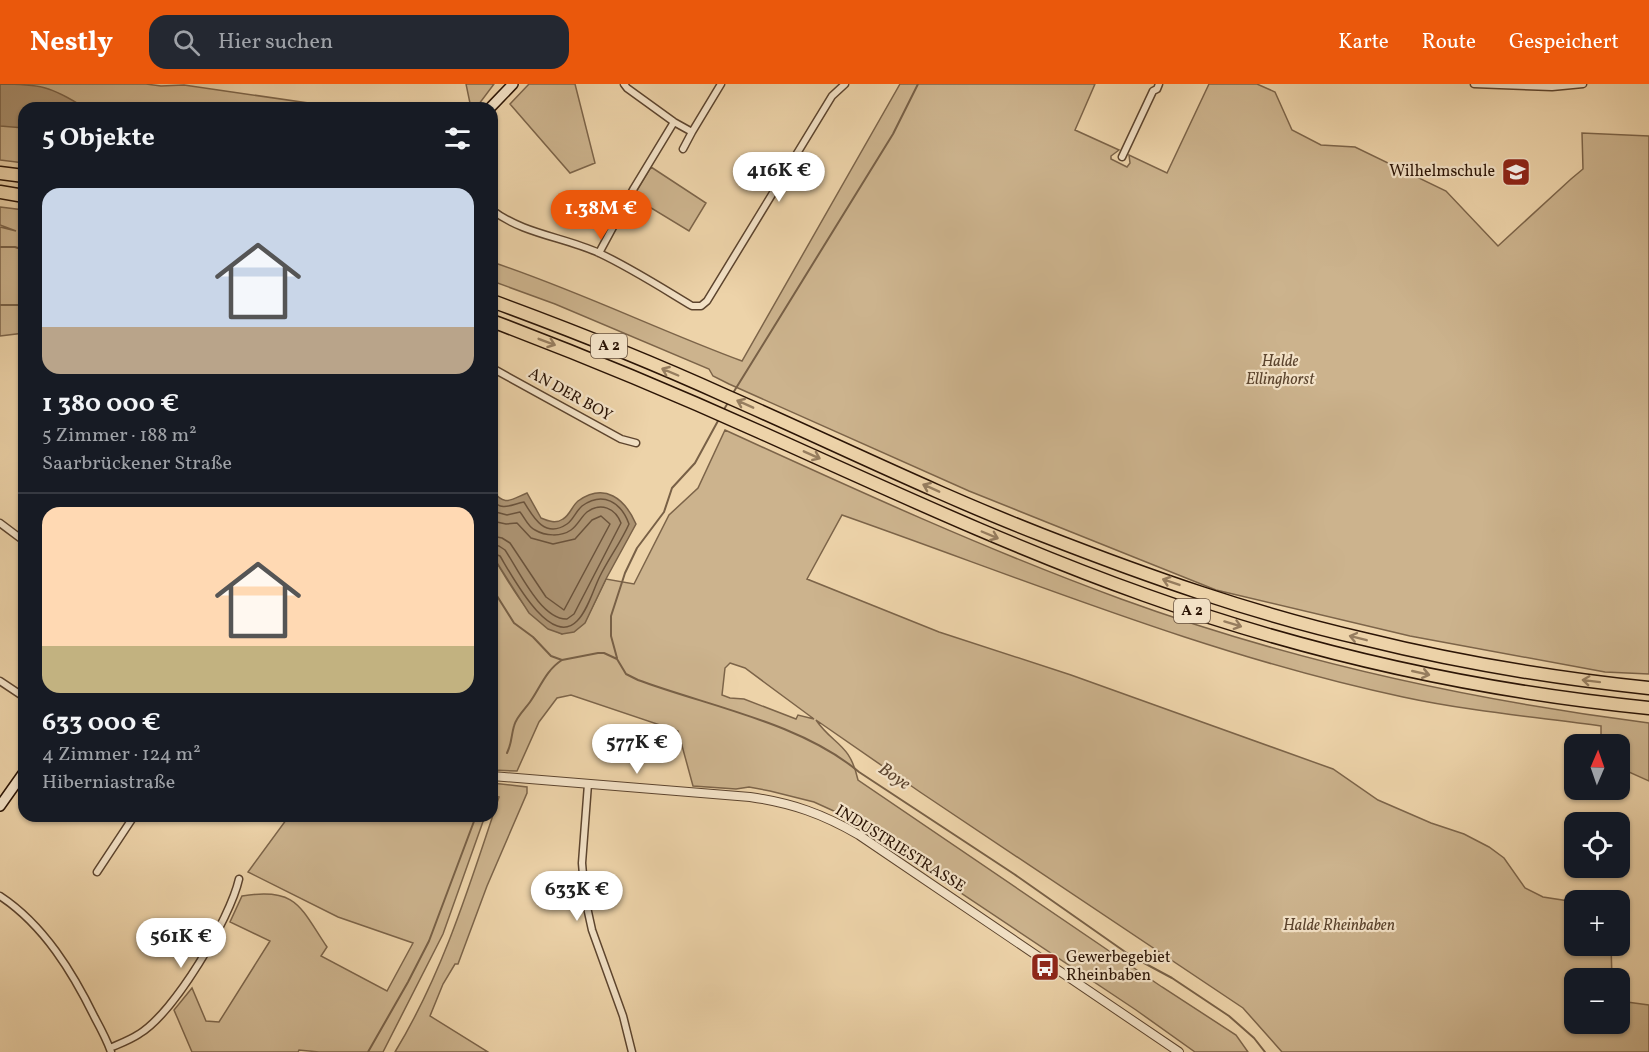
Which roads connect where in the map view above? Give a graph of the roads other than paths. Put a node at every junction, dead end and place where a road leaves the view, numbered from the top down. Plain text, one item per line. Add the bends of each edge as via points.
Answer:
1 (513, 84) edge
2 (624, 84) edge
3 (722, 84) edge
4 (845, 84) edge
5 (1149, 84) edge
6 (1159, 84) edge
7 (1474, 84) edge
8 (1583, 84) edge
9 (1493, 85) edge
10 (1153, 91) junction
11 (496, 102) edge
12 (674, 122) junction
13 (692, 132) junction
14 (683, 149) dead end
15 (1122, 157) dead end
16 (0, 173) edge
17 (18, 175) edge
18 (0, 192) edge
19 (18, 195) edge
20 (498, 214) edge
21 (599, 253) junction
22 (498, 303) edge
23 (498, 323) edge
24 (498, 371) edge
25 (636, 443) dead end
26 (0, 523) edge
27 (18, 536) edge
28 (0, 681) edge
29 (1649, 688) edge
30 (18, 693) edge
31 (1649, 708) edge
32 (498, 776) edge
33 (18, 780) edge
34 (588, 784) junction
35 (0, 806) edge
36 (130, 822) edge
37 (97, 872) dead end
38 (239, 879) dead end
39 (0, 896) edge
40 (110, 1050) edge
41 (632, 1052) edge
42 (1179, 1052) edge

1 - 11 main road
2 - 12 street
3 - 13 street
4 - 21 street via 831,96 701,306 692,306
5 - 10 street
6 - 10 street
7 - 9 street
8 - 9 street
10 - 15 street
12 - 13 street
12 - 21 street
13 - 14 street
16 - 17 highway
18 - 19 highway
20 - 21 street via 516,225
29 -> 22 highway, A 2 via 1554,676 1428,653 1363,639 1219,598 1042,535 724,394
23 -> 31 highway, A 2 via 599,362 1038,555 1199,614 1430,675
24 - 25 street, AN DER BOY via 621,439
26 - 27 street
28 - 30 street
32 - 34 street, INDUSTRIESTRASSE
33 - 35 main road
34 - 41 street via 582,863 585,898
34 - 42 street, INDUSTRIESTRASSE via 769,800 829,818 860,835
36 - 37 street
38 - 40 street via 204,956 167,1007 140,1034
39 - 40 street via 41,932 62,959

